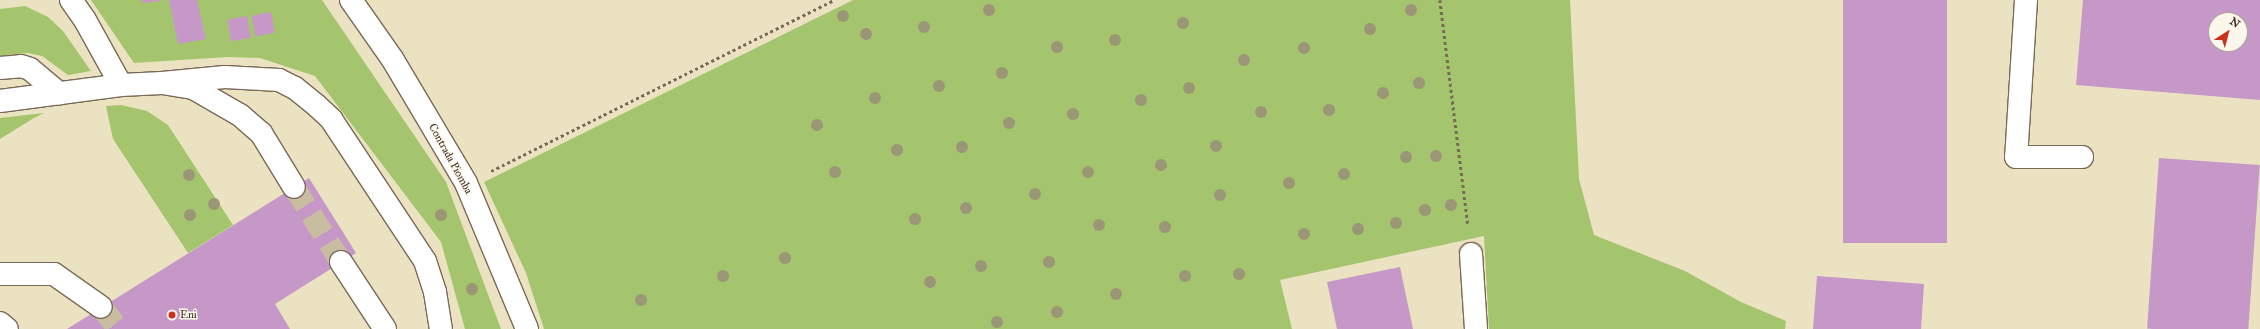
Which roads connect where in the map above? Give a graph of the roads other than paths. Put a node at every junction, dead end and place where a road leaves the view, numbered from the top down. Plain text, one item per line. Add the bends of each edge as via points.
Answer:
1 (71, 0) edge
2 (350, 0) edge
3 (2026, 0) edge
4 (0, 68) edge
5 (162, 83) junction
6 (121, 85) junction
7 (58, 93) junction
8 (0, 101) edge
9 (2082, 157) dead end
10 (294, 187) tunnel mouth
11 (1471, 254) road end
12 (341, 262) tunnel mouth
13 (0, 274) edge
14 (101, 307) tunnel mouth
15 (0, 323) edge
16 (380, 327) edge
17 (7, 329) edge
18 (441, 329) edge
19 (527, 329) edge
20 (1476, 329) edge

1 - 6 street
2 - 19 street, Contrada Piomba via 393,60 466,183
3 - 9 street via 2016,157
4 - 7 street via 21,66 30,69
5 - 6 street
5 - 10 street via 192,88 240,115 261,132
5 - 18 street via 226,77 279,80 295,88 316,105 331,119 425,261 436,292
6 - 7 street
7 - 8 street
11 - 20 street
12 - 16 street
13 - 14 street via 54,274
15 - 17 street

